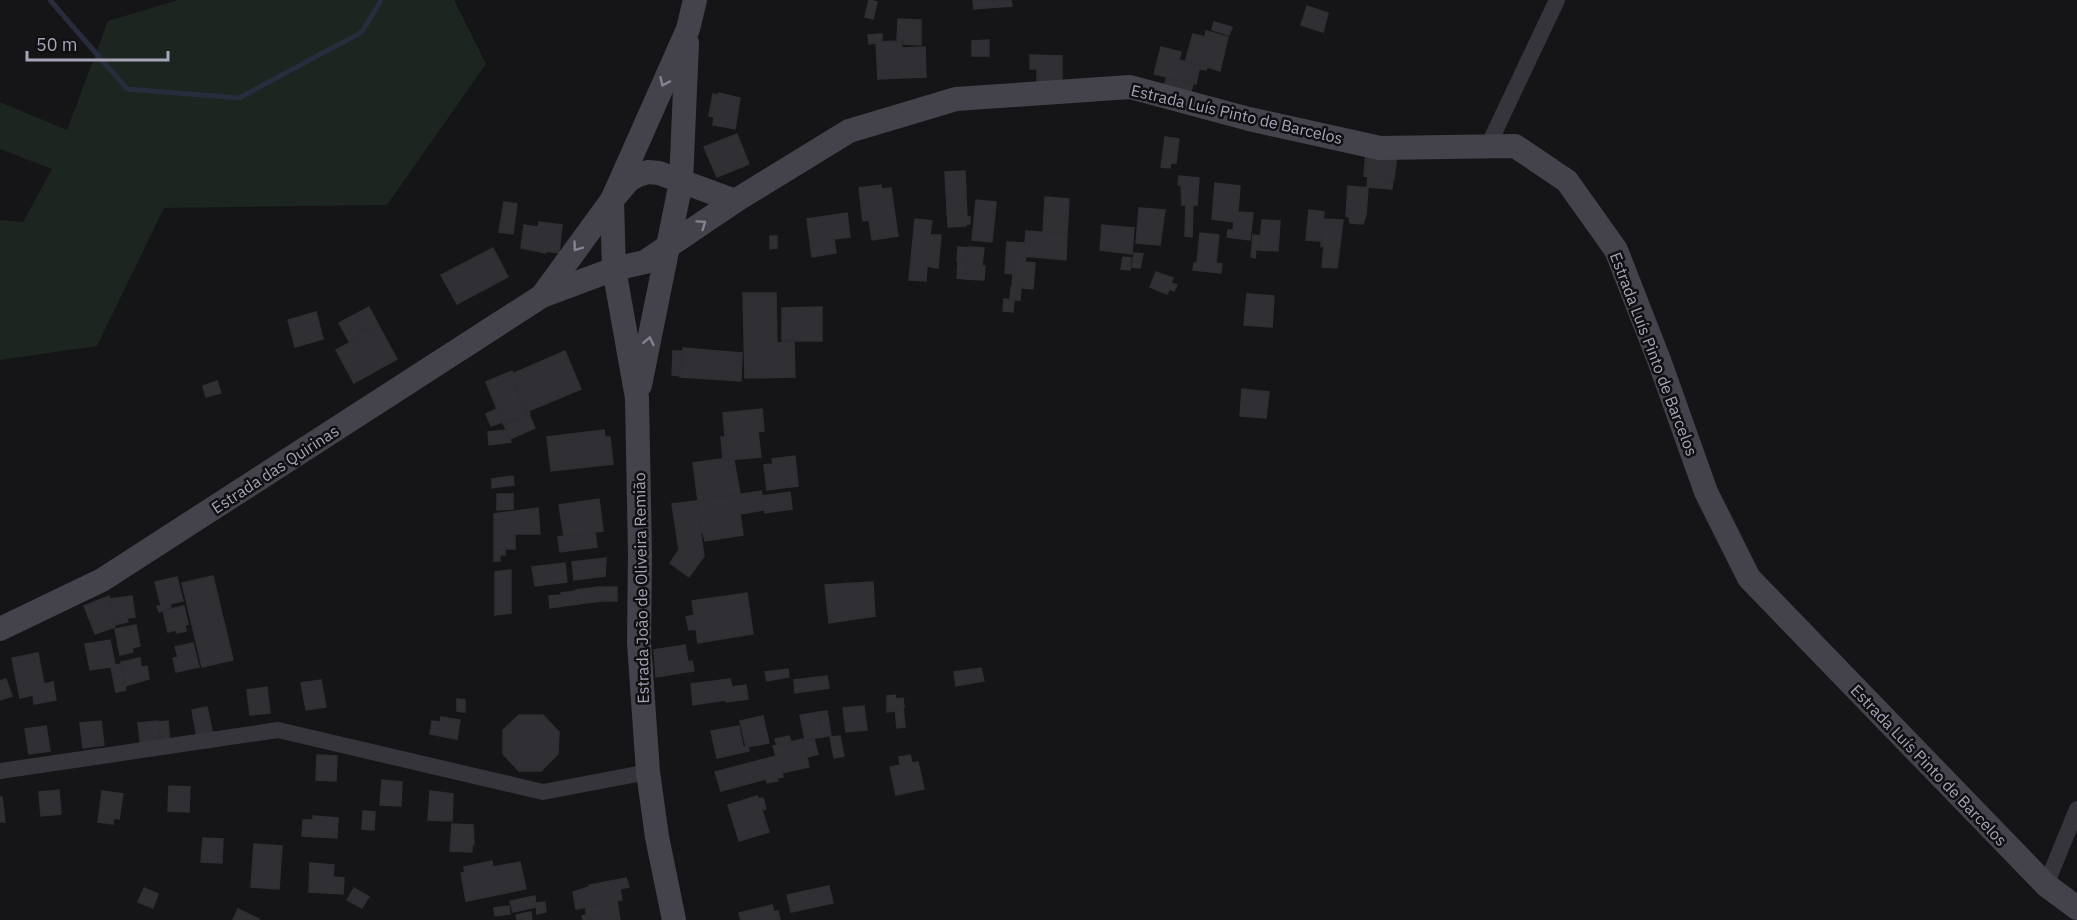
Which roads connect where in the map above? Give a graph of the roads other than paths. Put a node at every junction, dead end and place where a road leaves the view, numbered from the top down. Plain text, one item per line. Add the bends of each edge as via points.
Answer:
1 (695, 0) edge
2 (1557, 0) edge
3 (688, 29) junction
4 (1488, 146) junction
5 (681, 182) junction
6 (612, 200) junction
7 (735, 201) junction
8 (669, 248) junction
9 (614, 268) junction
10 (542, 296) junction
11 (637, 398) junction
12 (0, 628) edge
13 (0, 771) edge
14 (648, 772) junction
15 (2077, 809) edge
16 (2046, 885) junction
17 (2077, 908) edge
18 (674, 920) edge

1 - 3 street, Estrada João de Oliveira Remião
2 - 4 street
3 - 5 street, Estrada João de Oliveira Remião
3 -> 6 street, Estrada João de Oliveira Remião
4 - 7 street, Estrada Luís Pinto de Barcelos via 1380,148 1130,87 956,99 849,131
4 - 16 street, Estrada Luís Pinto de Barcelos via 1515,146 1567,181 1616,250 1706,492 1749,578
5 - 6 street, Estrada das Quirinas via 659,173 638,174
5 - 7 street
5 - 8 street, Estrada João de Oliveira Remião
6 - 9 street, Estrada João de Oliveira Remião
6 -> 10 street, Estrada das Quirinas
8 -> 7 street, Estrada Luís Pinto de Barcelos
8 - 9 street, Estrada Luís Pinto de Barcelos via 645,262
11 -> 8 street, Estrada João de Oliveira Remião
9 - 10 street, Estrada das Quirinas
9 - 11 street, Estrada João de Oliveira Remião
10 - 12 street, Estrada das Quirinas via 102,580
11 - 14 street, Estrada João de Oliveira Remião via 639,643
13 - 14 street via 278,730 543,792
14 - 18 street, Estrada João de Oliveira Remião
15 - 16 street
16 - 17 street, Estrada Luís Pinto de Barcelos

